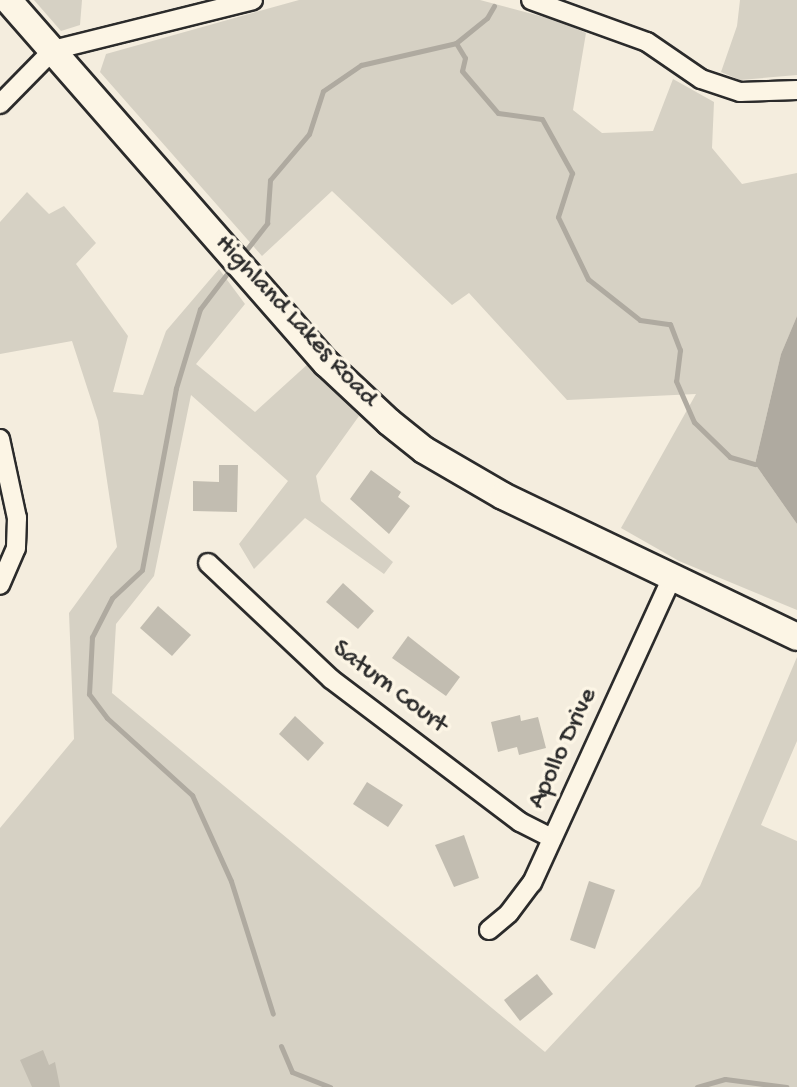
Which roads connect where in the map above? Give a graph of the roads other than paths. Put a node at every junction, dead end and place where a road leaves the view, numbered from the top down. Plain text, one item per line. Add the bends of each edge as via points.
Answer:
1 (8, 0) edge
2 (184, 0) edge
3 (253, 0) edge
4 (531, 0) edge
5 (183, 20) junction
6 (53, 50) junction
7 (797, 90) edge
8 (0, 104) edge
9 (0, 439) edge
10 (208, 563) dead end
11 (671, 579) junction
12 (0, 585) edge
13 (797, 637) edge
14 (552, 838) junction
15 (489, 930) dead end

1 - 6 street, Highland Lakes Road
2 - 5 street
3 - 5 street
4 - 7 street via 647,43 714,84 740,92
5 - 6 street
6 - 8 street
6 - 11 street, Highland Lakes Road via 326,363 389,422 424,450 503,496
9 - 12 street via 18,517 16,548
10 - 14 street, Saturn Court via 331,679 520,822
11 - 13 street, Highland Lakes Road
11 - 14 street, Apollo Drive
14 - 15 street, Apollo Drive via 532,883

